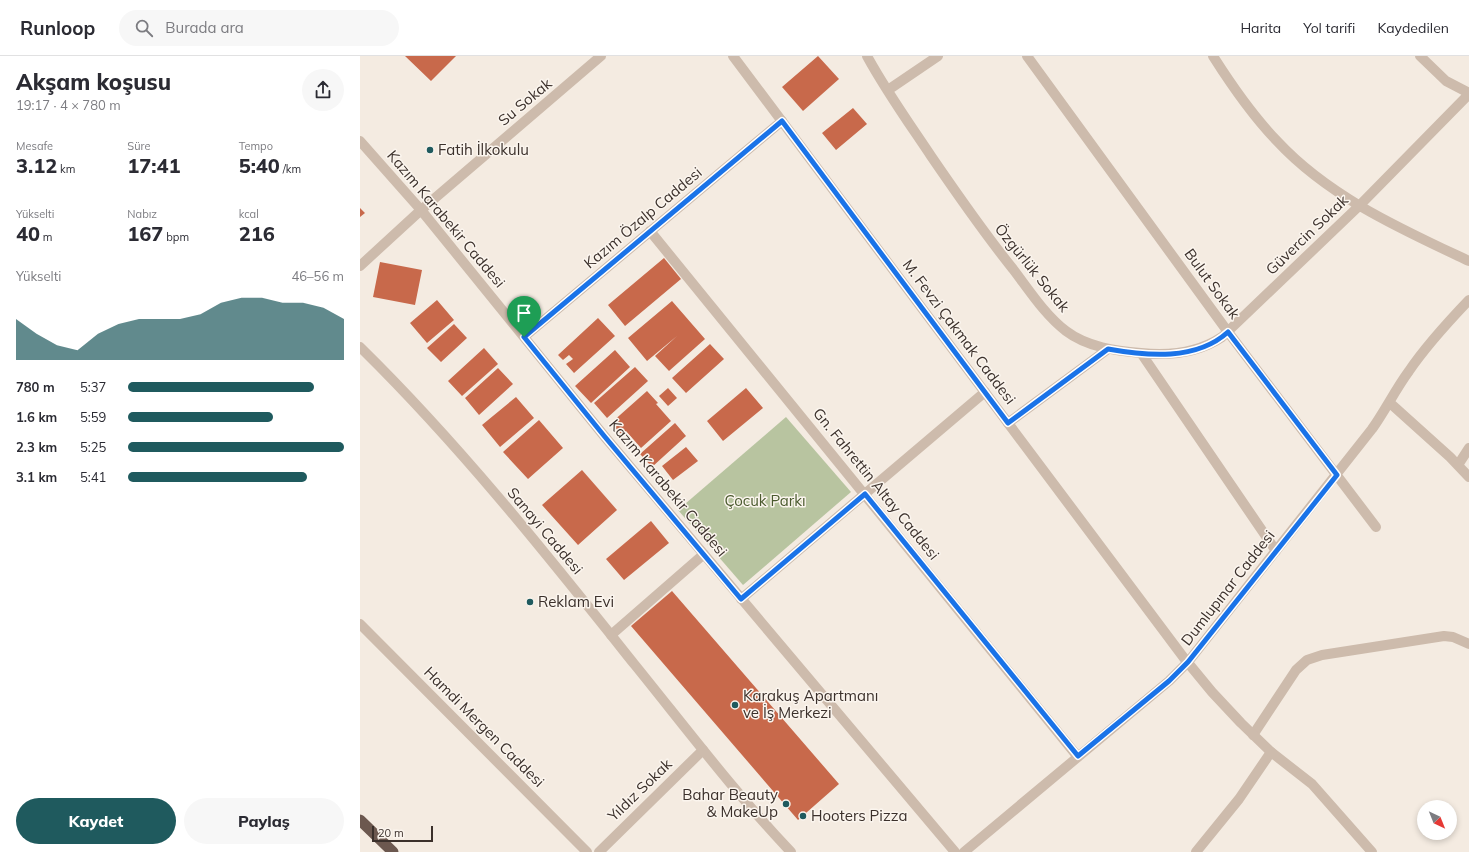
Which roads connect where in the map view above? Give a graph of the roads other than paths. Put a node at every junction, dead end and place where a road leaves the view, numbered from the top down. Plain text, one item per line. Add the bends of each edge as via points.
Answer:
1 (601, 56) edge
2 (733, 56) edge
3 (867, 56) edge
4 (938, 56) edge
5 (1027, 56) edge
6 (1213, 56) edge
7 (1420, 56) edge
8 (888, 90) junction
9 (1469, 94) edge
10 (782, 121) junction
11 (360, 141) edge
12 (1359, 206) junction
13 (421, 210) junction
14 (650, 231) junction
15 (1469, 261) edge
16 (360, 266) edge
17 (1469, 300) edge
18 (1228, 332) junction
19 (524, 337) junction
20 (360, 347) edge
21 (1108, 349) junction
22 (1141, 353) junction
23 (985, 392) junction
24 (1390, 403) junction
25 (1008, 423) junction
26 (1469, 448) edge
27 (1458, 465) junction
28 (1337, 475) junction
29 (1469, 477) edge
30 (865, 494) junction
31 (1376, 528) dead end
32 (1276, 551) junction
33 (704, 554) junction
34 (741, 599) junction
35 (360, 624) edge
36 (611, 635) junction
37 (1469, 644) edge
38 (1188, 662) junction
39 (1253, 735) junction
40 (703, 750) junction
41 (1271, 752) junction
42 (1078, 756) junction
43 (360, 820) edge
44 (393, 852) edge
45 (587, 852) edge
46 (599, 852) edge
47 (791, 852) edge
48 (955, 852) edge
49 (964, 852) edge
50 (1196, 852) edge
51 (1372, 852) edge

1 - 13 street, Su Sokak
2 - 10 street, M. Fevzi Çakmak Caddesi
3 - 8 street, Özgürlük Sokak
4 - 8 street
5 - 18 street, Bulut Sokak
6 - 12 street via 1254,115 1278,142 1324,183
7 - 9 street via 1446,81
8 - 21 street, Özgürlük Sokak via 960,198 1044,310 1058,325 1075,337
9 - 12 street, Güvercin Sokak
10 - 14 street, Kazım Özalp Caddesi
10 - 23 street, M. Fevzi Çakmak Caddesi
11 - 13 street, Kazım Karabekir Caddesi
12 - 15 street via 1412,235
12 - 18 street, Güvercin Sokak
13 - 16 street, Su Sokak
13 - 19 street, Kazım Karabekir Caddesi
14 - 19 street, Kazım Özalp Caddesi
14 - 30 street, Gn. Fahrettin Altay Caddesi
17 - 24 street, Dumlupınar Caddesi via 1408,372
18 - 22 street, Güvercin Sokak via 1214,342 1195,350 1167,354
18 - 28 street, Bulut Sokak
19 - 33 street, Kazım Karabekir Caddesi
20 - 36 street, Sanayi Caddesi via 484,481
21 - 22 street, Özgürlük Sokak
21 - 25 street
22 - 32 street
23 - 25 street, M. Fevzi Çakmak Caddesi
23 - 30 street
24 - 27 street
24 - 28 street, Dumlupınar Caddesi
25 - 38 street, M. Fevzi Çakmak Caddesi
26 - 27 street
27 - 29 street
28 - 31 street, Bulut Sokak
28 - 32 street, Dumlupınar Caddesi
30 - 34 street
30 - 42 street, Gn. Fahrettin Altay Caddesi
32 - 38 street, Dumlupınar Caddesi
33 - 34 street, Kazım Karabekir Caddesi
33 - 36 street
34 - 48 street, Kazım Karabekir Caddesi
35 - 45 street, Hamdi Mergen Caddesi
36 - 40 street, Sanayi Caddesi
37 - 39 street via 1444,636 1322,655 1307,660 1296,670
38 - 39 street, M. Fevzi Çakmak Caddesi via 1212,692
38 - 42 street, Dumlupınar Caddesi via 1169,681
39 - 41 street, M. Fevzi Çakmak Caddesi
40 - 46 street, Yıldız Sokak
40 - 47 street, Sanayi Caddesi
41 - 50 street via 1239,799
41 - 51 street, M. Fevzi Çakmak Caddesi via 1312,784
42 - 49 street, Dumlupınar Caddesi
43 - 44 highway

